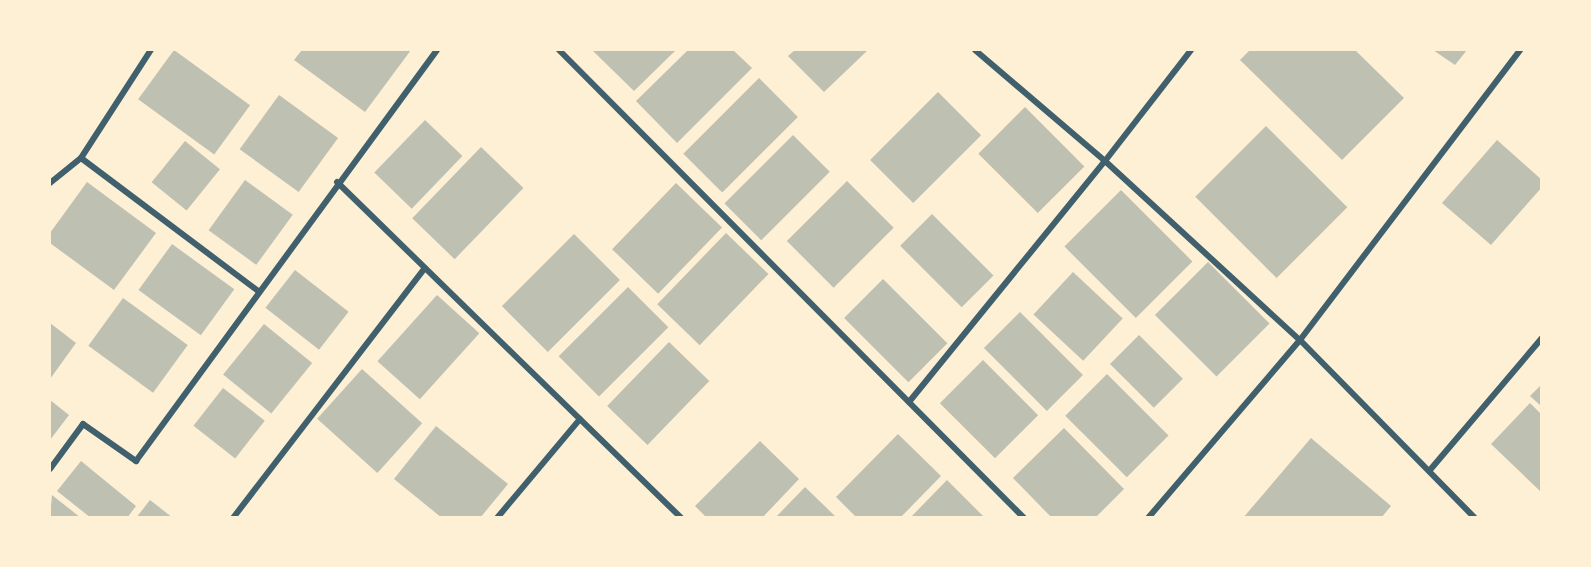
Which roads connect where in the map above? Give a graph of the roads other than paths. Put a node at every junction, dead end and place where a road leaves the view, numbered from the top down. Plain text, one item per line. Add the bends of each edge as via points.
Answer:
1 (151, 50) edge
2 (437, 50) edge
3 (559, 50) edge
4 (975, 50) edge
5 (1191, 50) edge
6 (1520, 50) edge
7 (81, 158) junction
8 (1106, 161) junction
9 (337, 182) junction
10 (50, 183) edge
11 (425, 268) junction
12 (258, 291) junction
13 (1542, 338) edge
14 (1300, 340) junction
15 (909, 402) junction
16 (580, 419) junction
17 (50, 469) edge
18 (1430, 470) junction
19 (233, 518) edge
20 (497, 518) edge
21 (681, 518) edge
22 (1024, 518) edge
23 (1148, 518) edge
24 (1475, 518) edge

1 - 7 street
2 - 9 street
3 - 15 street
4 - 8 street
5 - 8 street
6 - 14 street
7 - 10 street
7 - 12 street
8 - 14 street
8 - 15 street
9 - 11 street
9 - 12 street
11 - 16 street
11 - 19 street
12 - 17 street via 136,461 83,424
13 - 18 street
14 - 18 street
14 - 23 street
15 - 22 street
16 - 20 street
16 - 21 street
18 - 24 street

